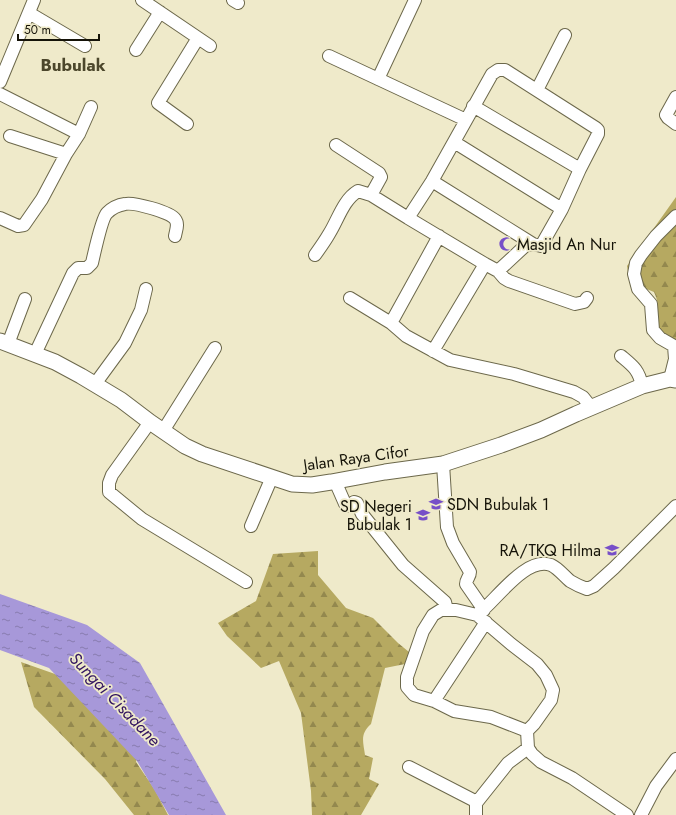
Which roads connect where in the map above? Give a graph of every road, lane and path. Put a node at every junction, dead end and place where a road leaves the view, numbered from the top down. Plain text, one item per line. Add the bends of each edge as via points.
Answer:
1 (32, 0) edge
2 (142, 0) edge
3 (416, 0) edge
4 (160, 12) junction
5 (29, 13) junction
6 (565, 35) dead end
7 (198, 38) junction
8 (85, 46) dead end
9 (210, 46) dead end
10 (136, 50) dead end
11 (329, 56) dead end
12 (378, 79) junction
13 (0, 82) edge
14 (537, 90) junction
15 (0, 94) edge
16 (676, 97) edge
17 (473, 106) junction
18 (91, 108) dead end
19 (466, 120) junction
20 (187, 124) dead end
21 (676, 124) edge
22 (79, 134) junction
23 (10, 136) dead end
24 (454, 142) junction
25 (336, 145) dead end
26 (66, 154) junction
27 (580, 169) junction
28 (432, 181) junction
29 (371, 195) junction
30 (562, 209) junction
31 (676, 216) edge
32 (0, 218) edge
33 (408, 218) junction
34 (175, 236) dead end
35 (438, 236) junction
36 (532, 244) junction
37 (315, 255) dead end
38 (485, 264) junction
39 (498, 271) junction
40 (146, 289) dead end
41 (350, 298) dead end
42 (587, 298) dead end
43 (25, 299) dead end
44 (391, 323) junction
45 (4, 342) edge
46 (675, 345) edge
47 (215, 348) dead end
48 (433, 351) junction
49 (35, 354) junction
50 (621, 356) dead end
51 (673, 380) edge
52 (95, 384) junction
53 (642, 386) junction
54 (591, 407) junction
55 (150, 422) junction
56 (163, 431) junction
57 (444, 464) junction
58 (272, 477) junction
59 (335, 482) junction
60 (676, 506) edge
61 (251, 526) dead end
62 (246, 582) dead end
63 (447, 610) junction
64 (482, 616) junction
65 (434, 701) junction
66 (527, 731) junction
67 (528, 748) junction
68 (676, 759) edge
69 (409, 767) dead end
70 (476, 802) junction
71 (476, 815) edge
72 (627, 815) edge
73 (641, 815) edge

1 - 5 street
2 - 4 street
3 - 12 street
4 - 7 street
4 - 10 street
5 - 8 street
5 - 13 street
6 - 14 street
7 - 9 street
7 - 20 street via 158,103
11 - 12 street
12 - 19 street
14 - 17 street via 505,70 498,70 492,74
14 - 27 street via 598,130
15 - 22 street
16 - 21 street via 666,115
17 - 19 street
17 - 27 street
18 - 22 street
19 - 24 street
22 - 26 street
23 - 26 street
24 - 28 street
24 - 30 street
25 - 29 street via 379,173 381,177
26 - 32 street via 42,199 24,225 18,226
27 - 30 street
28 - 33 street
28 - 36 street
29 - 33 street
29 - 37 street via 358,191 345,203 329,235
30 - 36 street via 541,246
31 - 46 street via 641,256 634,274 638,289 651,304 653,330 660,338
33 - 35 street
34 - 49 street via 177,224 171,215 127,203 116,206 105,214 92,263 87,268 78,268 72,273
35 - 38 street
35 - 44 street
36 - 39 street via 526,245
38 - 39 street
38 - 48 street
39 - 42 street via 510,281 575,304 580,304
40 - 52 street via 141,310 125,343
41 - 44 street
43 - 45 street
44 - 48 street via 406,336
45 - 49 street, Jalan Raya Cifor
46 - 51 street
47 - 56 street
48 - 54 street via 457,363 514,374 574,392 583,397
49 - 52 street, Jalan Raya Cifor
50 - 53 street via 636,370
51 - 53 street, Jalan Raya Cifor
52 - 55 street, Jalan Raya Cifor
53 - 54 street, Jalan Raya Cifor
54 - 57 street, Jalan Raya Cifor via 541,430
55 - 56 street, Jalan Raya Cifor
55 - 62 street via 112,475 109,492 142,519
56 - 58 street, Jalan Raya Cifor via 202,454
57 - 59 street, Jalan Raya Cifor
57 - 64 street via 447,527 452,543 470,572 466,584
58 - 59 street, Jalan Raya Cifor via 292,484
58 - 61 street
59 - 63 street via 346,506 357,503 362,514 403,565 445,602
60 - 64 street via 594,586 587,589 579,586 552,566 542,564 528,568 517,576
63 - 64 street
63 - 65 street via 441,610 433,615 423,631 407,677 407,687 414,695
64 - 65 street
64 - 66 street via 536,664 546,675 553,690 551,700
65 - 66 street via 454,711 491,717
66 - 67 street
67 - 70 street via 508,763
67 - 72 street via 541,762 572,778
68 - 73 street via 656,786
69 - 70 street
70 - 71 street

